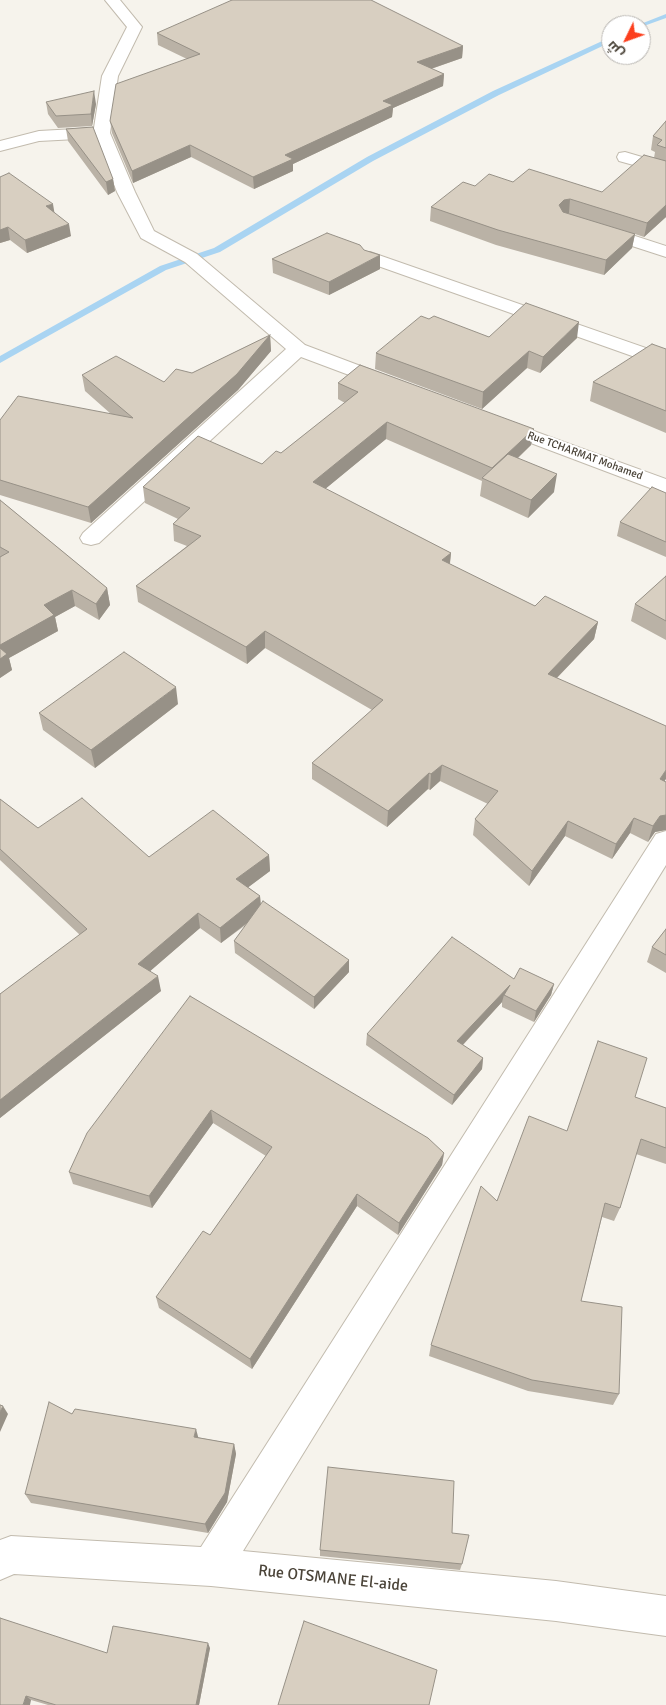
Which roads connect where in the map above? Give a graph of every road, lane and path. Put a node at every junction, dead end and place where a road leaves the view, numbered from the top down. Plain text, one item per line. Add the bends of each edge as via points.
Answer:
1 (112, 0) edge
2 (102, 133) junction
3 (0, 146) edge
4 (625, 157) dead end
5 (666, 169) edge
6 (586, 226) edge
7 (666, 252) edge
8 (370, 257) edge
9 (298, 349) junction
10 (666, 362) edge
11 (408, 390) edge
12 (482, 418) edge
13 (666, 487) edge
14 (91, 538) dead end
15 (666, 842) edge
16 (0, 1561) edge
17 (211, 1567) junction
18 (666, 1616) edge

1 - 2 street via 135,27 110,76
2 - 3 street via 39,136
2 - 9 street via 147,234 191,258
4 - 5 street
6 - 7 street
8 - 10 street
9 - 11 street
9 - 14 street
12 - 13 street, Rue TCHARMAT Mohamed
15 - 17 street
16 - 17 street, Rue OTSMANE El-aide via 11,1555
17 - 18 street, Rue OTSMANE El-aide

